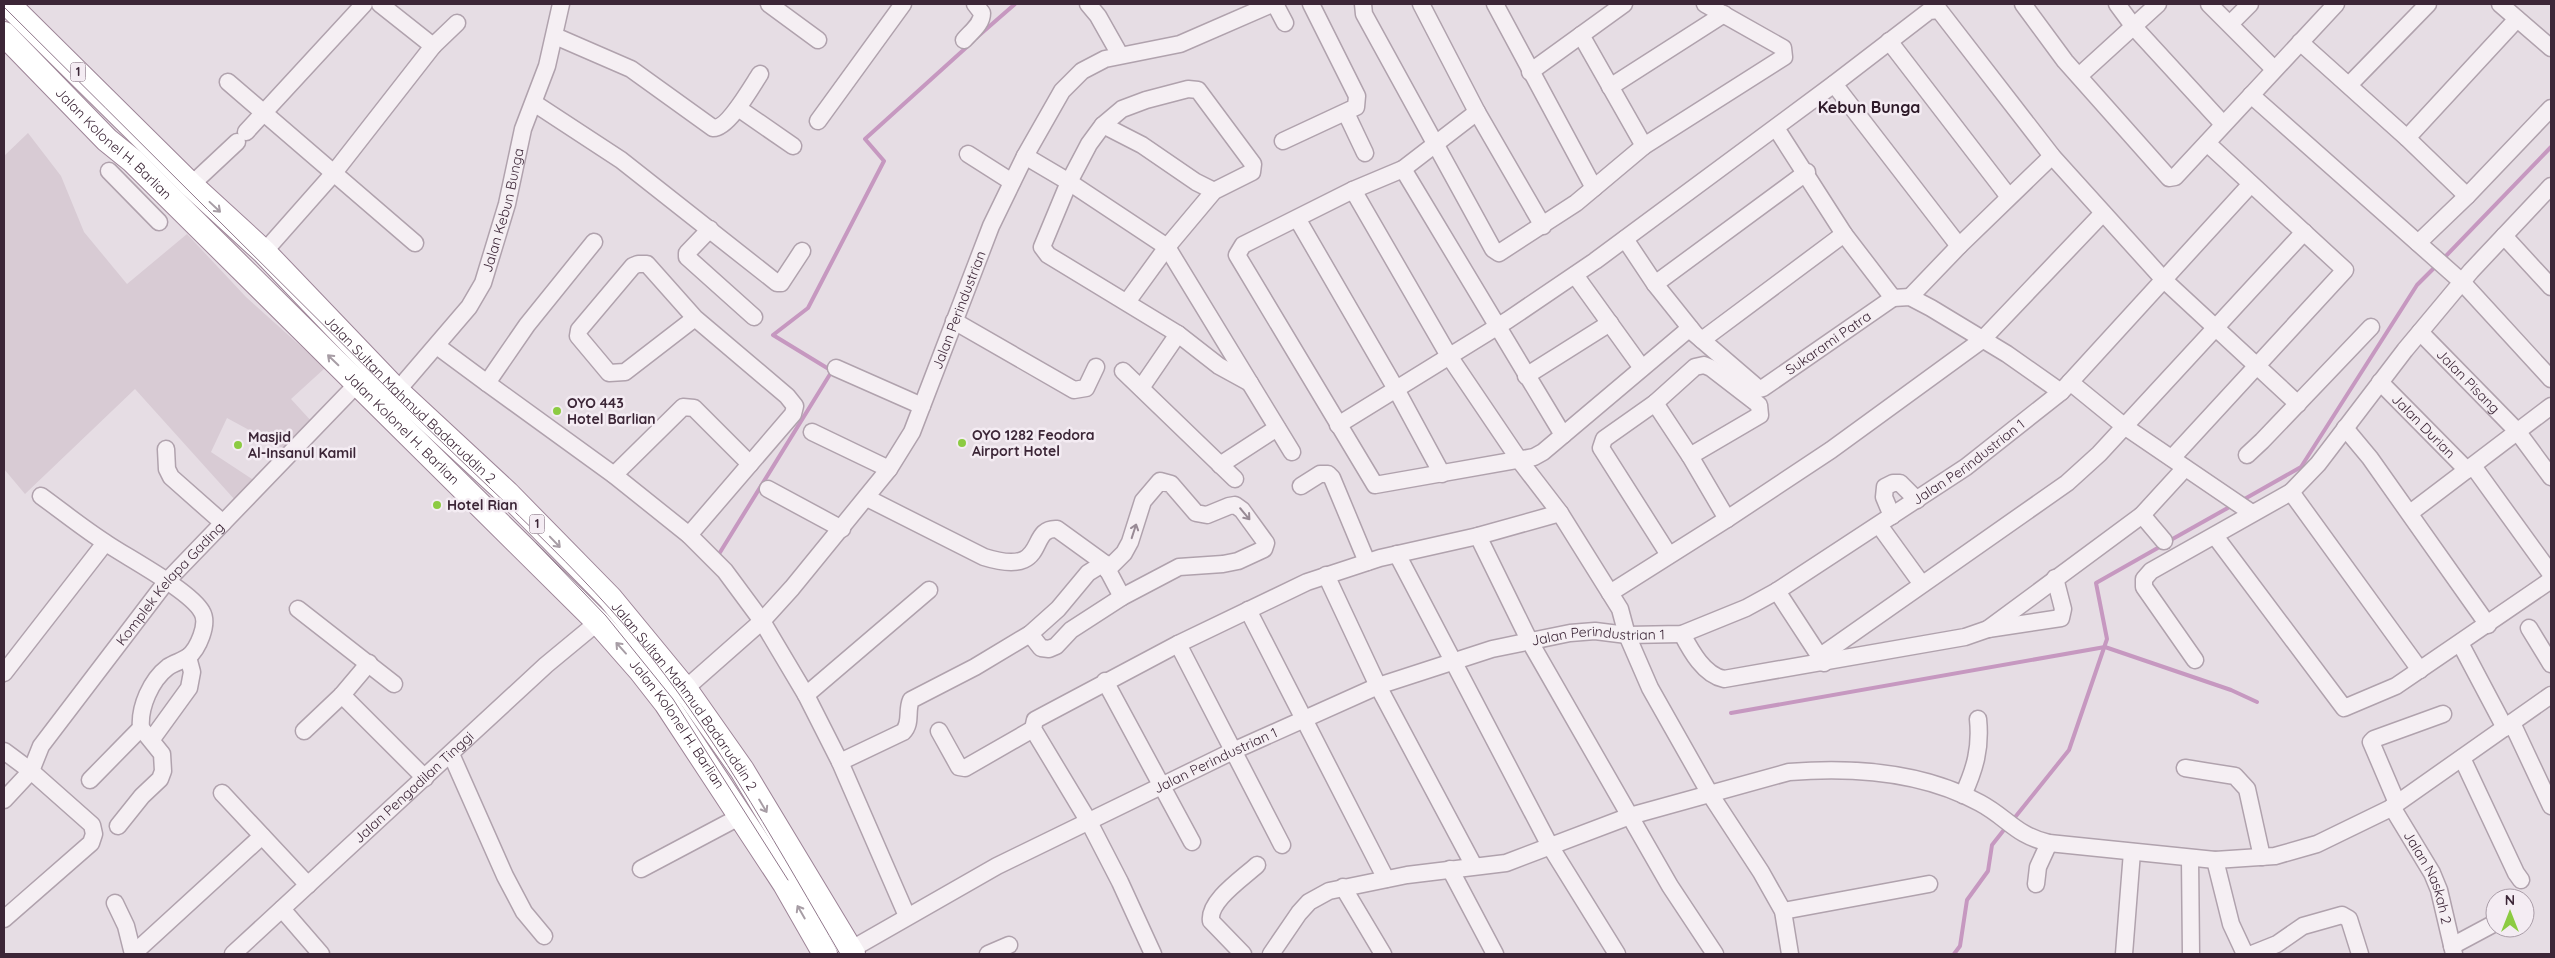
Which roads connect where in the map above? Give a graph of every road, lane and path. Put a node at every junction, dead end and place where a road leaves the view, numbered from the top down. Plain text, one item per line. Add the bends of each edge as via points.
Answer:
1 (8, 4) edge
2 (26, 4) edge
3 (364, 4) edge
4 (380, 4) edge
5 (561, 4) edge
6 (769, 4) edge
7 (903, 4) edge
8 (975, 4) edge
9 (1088, 4) edge
10 (1311, 4) edge
11 (1363, 4) edge
12 (1421, 4) edge
13 (1495, 4) edge
14 (1624, 4) edge
15 (1705, 4) edge
16 (2023, 4) edge
17 (2117, 4) edge
18 (2158, 4) edge
19 (2209, 4) edge
20 (2250, 4) edge
21 (2336, 4) edge
22 (2428, 4) edge
23 (2500, 4) edge
24 (1267, 5) edge
25 (1724, 14) junction
26 (2517, 19) junction
27 (4, 21) edge
28 (457, 23) dead end
29 (1285, 24) dead end
30 (2230, 24) junction
31 (2134, 27) junction
32 (4, 34) edge
33 (1581, 35) junction
34 (555, 36) junction
35 (818, 40) dead end
36 (964, 40) dead end
37 (1889, 41) junction
38 (2300, 42) junction
39 (433, 46) junction
40 (2551, 48) edge
41 (1120, 55) junction
42 (2274, 68) junction
43 (1530, 72) junction
44 (760, 74) dead end
45 (2079, 76) junction
46 (228, 82) dead end
47 (1834, 84) junction
48 (2350, 85) junction
49 (1610, 87) junction
50 (2251, 95) junction
51 (534, 102) junction
52 (738, 108) junction
53 (2551, 108) edge
54 (1477, 112) junction
55 (1346, 113) junction
56 (264, 114) junction
57 (818, 120) dead end
58 (2223, 124) junction
59 (1103, 125) junction
60 (1776, 128) junction
61 (2407, 138) junction
62 (1284, 141) dead end
63 (2207, 143) junction
64 (794, 146) dead end
65 (1435, 146) junction
66 (1644, 146) junction
67 (1365, 153) dead end
68 (968, 154) dead end
69 (142, 155) junction
70 (1025, 156) junction
71 (2052, 156) junction
72 (1403, 169) junction
73 (109, 171) dead end
74 (1807, 172) junction
75 (333, 174) junction
76 (1012, 182) junction
77 (1069, 182) junction
78 (2251, 184) junction
79 (192, 185) junction
80 (127, 188) junction
81 (1594, 188) junction
82 (2550, 189) edge
83 (1354, 190) junction
84 (1214, 191) junction
85 (2468, 196) junction
86 (2009, 197) junction
87 (2103, 212) junction
88 (1298, 220) junction
89 (159, 222) dead end
90 (1543, 226) junction
91 (710, 229) junction
92 (2304, 232) junction
93 (1844, 234) junction
94 (2504, 236) junction
95 (1624, 239) junction
96 (594, 242) dead end
97 (415, 244) dead end
98 (2418, 244) junction
99 (1959, 246) junction
100 (1167, 247) junction
101 (802, 251) dead end
102 (264, 252) junction
103 (1575, 275) junction
104 (2164, 280) junction
105 (2462, 282) junction
106 (1655, 284) junction
107 (2551, 286) edge
108 (1910, 297) junction
109 (1893, 298) junction
110 (1126, 302) junction
111 (754, 317) dead end
112 (695, 318) junction
113 (954, 321) junction
114 (1610, 323) junction
115 (1496, 327) junction
116 (2371, 327) dead end
117 (1690, 328) junction
118 (2215, 328) junction
119 (2420, 332) junction
120 (1178, 334) junction
121 (1702, 340) junction
122 (1982, 340) junction
123 (437, 346) junction
124 (1449, 356) junction
125 (1096, 367) dead end
126 (2258, 367) junction
127 (836, 368) dead end
128 (1642, 368) junction
129 (1123, 371) dead end
130 (1526, 376) junction
131 (2551, 379) edge
132 (487, 382) junction
133 (2380, 382) junction
134 (358, 383) junction
135 (1250, 383) junction
136 (2066, 387) junction
137 (1140, 388) junction
138 (1396, 389) junction
139 (397, 391) junction
140 (1655, 403) junction
141 (2298, 404) junction
142 (922, 406) junction
143 (2551, 406) edge
144 (1338, 425) junction
145 (2124, 426) junction
146 (1278, 428) junction
147 (2345, 428) junction
148 (2517, 431) junction
149 (812, 432) dead end
150 (1562, 435) junction
151 (166, 449) dead end
152 (1292, 452) dead end
153 (2246, 455) dead end
154 (1690, 456) junction
155 (2172, 458) junction
156 (1520, 461) junction
157 (750, 464) junction
158 (1220, 465) junction
159 (2185, 468) junction
160 (2470, 468) junction
161 (889, 469) junction
162 (1442, 474) junction
163 (614, 475) junction
164 (2551, 477) edge
165 (1235, 479) dead end
166 (1301, 486) dead end
167 (768, 489) dead end
168 (2291, 492) junction
169 (41, 496) dead end
170 (867, 498) junction
171 (1916, 500) junction
172 (2249, 510) junction
173 (2410, 513) junction
174 (1560, 514) junction
175 (2142, 515) junction
176 (1727, 519) junction
177 (1886, 520) junction
178 (223, 523) junction
179 (842, 529) junction
180 (690, 535) junction
181 (1478, 536) junction
182 (2215, 536) junction
183 (2164, 541) dead end
184 (105, 543) junction
185 (1397, 554) junction
186 (1669, 555) junction
187 (1367, 562) junction
188 (1106, 567) junction
189 (2551, 574) edge
190 (1326, 575) junction
191 (2055, 578) junction
192 (2551, 580) edge
193 (166, 582) junction
194 (1921, 583) junction
195 (929, 590) dead end
196 (1777, 591) junction
197 (1610, 593) junction
198 (1122, 597) junction
199 (298, 609) dead end
200 (1248, 610) junction
201 (762, 621) junction
202 (598, 622) junction
203 (2488, 625) junction
204 (2530, 628) dead end
205 (1988, 629) junction
206 (1030, 634) junction
207 (1682, 634) junction
208 (1627, 635) junction
209 (1530, 642) junction
210 (2460, 643) junction
211 (1178, 644) junction
212 (188, 657) junction
213 (1453, 660) junction
214 (1821, 660) junction
215 (2195, 660) dead end
216 (369, 663) junction
217 (2551, 664) edge
218 (2420, 670) junction
219 (4, 673) edge
220 (1106, 681) junction
221 (394, 684) dead end
222 (1378, 686) junction
223 (685, 689) junction
224 (342, 694) junction
225 (806, 694) junction
226 (2551, 695) edge
227 (2443, 714) dead end
228 (1303, 718) junction
229 (1978, 719) dead end
230 (2508, 725) junction
231 (1033, 729) junction
232 (304, 731) dead end
233 (939, 731) dead end
234 (146, 734) junction
235 (4, 751) edge
236 (1233, 751) junction
237 (450, 754) junction
238 (2462, 758) junction
239 (840, 762) junction
240 (2185, 768) dead end
241 (31, 771) junction
242 (425, 778) junction
243 (90, 780) dead end
244 (1161, 787) junction
245 (222, 793) dead end
246 (1710, 794) junction
247 (1963, 795) junction
248 (4, 800) edge
249 (2395, 805) junction
250 (2551, 806) edge
251 (741, 816) junction
252 (1630, 816) junction
253 (1089, 822) junction
254 (118, 826) dead end
255 (262, 836) junction
256 (1192, 842) dead end
257 (2049, 843) junction
258 (1282, 845) dead end
259 (1550, 846) junction
260 (2132, 852) junction
261 (2262, 857) junction
262 (2190, 858) junction
263 (2215, 860) junction
264 (1258, 865) dead end
265 (1474, 866) junction
266 (641, 869) dead end
267 (1450, 869) junction
268 (1386, 879) junction
269 (2522, 880) dead end
270 (1929, 884) dead end
271 (2036, 884) dead end
272 (308, 885) junction
273 (1343, 887) junction
274 (115, 904) dead end
275 (282, 909) junction
276 (1783, 912) junction
277 (907, 916) junction
278 (4, 919) edge
279 (2485, 929) edge
280 (544, 936) dead end
281 (1009, 946) dead end
282 (2453, 950) edge
283 (851, 952) edge
284 (133, 954) edge
285 (233, 954) edge
286 (321, 954) edge
287 (825, 954) edge
288 (988, 954) edge
289 (1153, 954) edge
290 (1243, 954) edge
291 (1271, 954) edge
292 (1383, 954) edge
293 (1495, 954) edge
294 (1617, 954) edge
295 (1715, 954) edge
296 (1790, 954) edge
297 (2124, 954) edge
298 (2191, 954) edge
299 (2244, 954) edge
300 (2252, 954) edge
301 (2360, 954) edge

1 - 69 highway, Jalan Sultan Mahmud Badaruddin 2 / 1
2 - 69 highway, Jalan Kolonel H. Barlian / 1 via 148,128
3 - 56 street
4 - 39 street
5 - 34 street, Jalan Kebun Bunga
6 - 35 street
7 - 57 street
8 - 36 street via 982,13 981,22
9 - 41 street
10 - 55 street via 1357,96 1356,107
11 - 65 street via 1364,14
12 - 54 street
13 - 43 street
14 - 33 street
15 - 25 street
16 - 45 street
17 - 31 street
18 - 31 street
19 - 30 street
20 - 30 street
21 - 38 street
22 - 48 street
23 - 26 street
24 - 29 street
24 - 41 street, Jalan Perindustrian via 1180,44
25 - 49 street
25 - 66 street via 1783,48 1784,57
26 - 40 street
26 - 61 street
27 - 69 highway, Jalan Sultan Mahmud Badaruddin 2 / 1
28 - 39 street
30 - 42 street
31 - 45 street
31 - 58 street
32 - 69 highway, Jalan Kolonel H. Barlian / 1 via 107,140
33 - 43 street
33 - 49 street
34 - 51 street, Jalan Kebun Bunga
34 - 52 street via 631,69 713,128 721,126
37 - 47 street
37 - 71 street via 1929,11 1939,10
37 - 86 street
38 - 42 street
38 - 48 street
39 - 75 street
41 - 70 street, Jalan Perindustrian via 1082,71 1062,91
42 - 50 street
43 - 81 street
44 - 52 street
45 - 63 street via 2170,178 2175,177
46 - 56 street
47 - 60 street
47 - 99 street
48 - 61 street
49 - 66 street
50 - 58 street
50 - 98 street
51 - 91 street via 621,160
51 - 123 street, Jalan Kebun Bunga via 521,134 507,204 483,283
52 - 64 street
53 - 85 street
54 - 65 street
54 - 90 street
55 - 62 street
55 - 67 street
56 - 75 street
56 - 79 street
58 - 63 street
59 - 77 street
59 - 84 street via 1142,145
59 - 84 street via 1122,109 1146,100 1188,89 1198,90 1253,164 1252,172
60 - 74 street
60 - 95 street
61 - 85 street
63 - 78 street
65 - 72 street
65 - 90 street via 1497,252 1503,252
66 - 81 street
68 - 76 street
69 - 79 highway, Jalan Sultan Mahmud Badaruddin 2 / 1
69 - 80 street
134 -> 69 highway, Jalan Kolonel H. Barlian / 1
70 - 76 street, Jalan Perindustrian
70 - 77 street
71 - 86 street
71 - 87 street
72 - 83 street
72 - 115 street
73 - 80 street
74 - 93 street
74 - 106 street
75 - 97 street
75 - 102 street
76 - 113 street, Jalan Perindustrian
77 - 100 street
77 - 110 street via 1042,245 1043,250
78 - 92 street
78 - 104 street, Jalan Perindustrian 1
79 -> 102 highway, Jalan Sultan Mahmud Badaruddin 2 / 1
80 - 89 street
81 - 90 street
82 - 94 street
83 - 88 street
83 - 124 street
84 - 100 street
85 - 98 street
86 - 99 street
87 - 104 street
87 - 122 street
88 - 138 street
88 - 144 street via 1243,245 1237,259
91 - 101 street via 779,283
91 - 111 street via 687,253 687,257
92 - 118 street
92 - 126 street via 2345,271
93 - 109 street
93 - 121 street
94 - 105 street
94 - 107 street
95 - 103 street
95 - 106 street
96 - 132 street via 527,325
98 - 105 street
99 - 108 street
100 - 110 street
100 - 135 street
102 - 139 highway, Jalan Sultan Mahmud Badaruddin 2 / 1
103 - 114 street
103 - 115 street
104 - 118 street
104 - 136 street, Jalan Perindustrian 1
105 - 119 street
105 - 131 street
106 - 117 street
108 - 109 street
108 - 122 street
109 - 121 street, Sukarami Patra via 1763,388 1755,388
110 - 120 street
112 - 112 street via 647,264 638,264 579,330 578,336 609,373 618,374
112 - 157 street via 788,396 795,406 793,414
113 - 125 street via 1074,390 1086,388
113 - 142 street, Jalan Perindustrian
114 - 128 street
114 - 130 street
115 - 124 street
115 - 130 street
116 - 141 street
117 - 121 street
117 - 128 street
118 - 126 street
118 - 145 street
119 - 133 street
119 - 148 street, Jalan Pisang
120 - 135 street via 1219,366
120 - 137 street
122 - 136 street
122 - 176 street via 1901,401
123 - 132 street
123 - 139 street, Jalan Kebun Bunga
124 - 138 street
124 - 156 street
126 - 141 street
126 - 155 street
127 - 142 street
128 - 150 street
129 - 137 street
130 - 150 street
132 - 163 street
133 - 147 street
133 - 160 street, Jalan Durian
134 - 178 street, Komplek Kelapa Gading
134 - 202 highway, Jalan Kolonel H. Barlian / 1
135 - 146 street
136 - 145 street
136 - 171 street, Jalan Perindustrian 1 via 1966,466
137 - 158 street
138 - 144 street
138 - 162 street
139 -> 223 highway, Jalan Sultan Mahmud Badaruddin 2 / 1 via 507,492 610,598
140 - 154 street
140 - 154 street via 1695,367 1704,365 1759,405 1760,415
140 - 186 street via 1604,439 1601,448
141 - 153 street
142 - 161 street, Jalan Perindustrian via 912,432
143 - 148 street
144 - 162 street via 1375,485
145 - 155 street
145 - 194 street via 2067,483
146 - 152 street
146 - 158 street
147 - 168 street via 2318,464
147 - 173 street
148 - 160 street
148 - 164 street, Jalan Pisang
149 - 161 street
150 - 156 street via 1543,452
151 - 178 street via 167,469 172,477
154 - 176 street
155 - 159 street
156 - 162 street
156 - 174 street
157 - 163 street via 694,408 687,406
157 - 180 street
158 - 165 street
159 - 172 street
159 - 175 street
160 - 173 street
160 - 189 street, Jalan Durian
161 - 170 street, Jalan Perindustrian
163 - 180 street
166 - 187 street via 1320,474 1328,474 1332,478
167 - 179 street
168 - 172 street
168 - 218 street
169 - 184 street
170 - 179 street, Jalan Perindustrian
170 - 188 street via 984,557 1004,563 1021,562 1030,556 1044,532 1057,529
171 - 177 street, Jalan Perindustrian 1
171 - 177 street via 1900,483 1889,484 1883,493
172 - 182 street
173 - 203 street
174 - 181 street
174 - 197 street
175 - 183 street
175 - 191 street
176 - 186 street
177 - 194 street
177 - 196 street, Jalan Perindustrian 1
178 - 193 street, Komplek Kelapa Gading
179 - 201 street, Jalan Perindustrian
180 - 201 street via 725,571
181 - 185 street
181 - 209 street
182 - 215 street via 2151,571 2144,579 2144,587
182 - 218 street via 2341,706 2348,708 2396,686
184 - 193 street
184 - 219 street
185 - 187 street
185 - 213 street
186 - 197 street
187 - 190 street
188 - 198 street
188 -> 198 street via 1124,553 1143,500 1160,482 1171,484 1196,514 1207,515 1236,505 1266,543 1264,549 1238,561 1179,567
188 - 206 street via 1088,573 1058,609
190 - 200 street
190 - 222 street
191 - 205 street
191 - 205 street via 2063,609 2060,618
192 - 203 street
193 - 212 street via 202,610 204,618 197,648
193 - 241 street, Komplek Kelapa Gading via 41,746
194 - 214 street
195 - 225 street
196 - 207 street, Jalan Perindustrian 1 via 1746,608
196 - 214 street
197 - 208 street via 1620,608
198 - 206 street via 1071,630 1049,650 1041,648
199 - 216 street
200 - 211 street
200 - 228 street
201 - 223 street, Jalan Perindustrian
201 - 225 street
202 - 237 street, Jalan Pengadilan Tinggi via 546,665
251 -> 202 highway, Jalan Kolonel H. Barlian / 1 via 666,703
203 - 210 street
204 - 217 street
205 - 214 street via 1965,637
206 - 239 street via 912,700 906,729
207 - 208 street, Jalan Perindustrian 1
207 - 214 street via 1713,676 1724,679
208 - 209 street, Jalan Perindustrian 1 via 1578,632
208 - 246 street via 1650,688
209 - 213 street, Jalan Perindustrian 1
209 - 252 street
210 - 218 street
210 - 230 street
211 - 220 street
211 - 236 street
212 - 234 street via 192,672 189,688
212 - 234 street via 167,668 144,700 141,709
213 - 222 street, Jalan Perindustrian 1
213 - 259 street
216 - 221 street
216 - 224 street
220 - 231 street via 1035,720
220 - 244 street
222 - 228 street, Jalan Perindustrian 1
222 - 265 street
223 -> 283 highway, Jalan Sultan Mahmud Badaruddin 2 / 1 via 742,770
224 - 232 street
224 - 242 street
225 - 239 street
226 - 230 street
227 - 249 street, Jalan Naskah 2 via 2371,742
228 - 236 street, Jalan Perindustrian 1
228 - 268 street
229 - 247 street via 1979,751
230 - 238 street
230 - 250 street
231 - 233 street via 966,768 959,767
231 - 253 street
234 - 243 street
234 - 254 street via 162,754 164,771
235 - 241 street
236 - 244 street, Jalan Perindustrian 1
236 - 258 street
237 - 242 street, Jalan Pengadilan Tinggi
237 - 280 street via 505,876 524,912
238 - 249 street
238 - 269 street
239 - 277 street
240 - 261 street via 2228,775 2241,781 2247,789
241 - 248 street, Komplek Kelapa Gading
241 - 278 street via 92,825 94,834 91,843
242 - 272 street, Jalan Pengadilan Tinggi
244 - 253 street, Jalan Perindustrian 1
244 - 256 street
245 - 255 street
246 - 247 street via 1774,775 1816,770 1902,776
246 - 252 street
246 - 276 street
247 - 257 street via 1981,803 2027,837
249 - 261 street via 2316,844
249 - 282 street, Jalan Naskah 2 via 2432,873
251 - 266 street
287 -> 251 highway, Jalan Kolonel H. Barlian / 1
252 - 259 street
252 - 295 street via 1670,886
253 - 277 street, Jalan Perindustrian 1 via 997,866
253 - 289 street
255 - 272 street
255 - 284 street
257 - 260 street
257 - 271 street via 2038,867
259 - 265 street via 1506,862
259 - 294 street
260 - 262 street
260 - 297 street
261 - 263 street
262 - 263 street
262 - 298 street
263 - 299 street via 2231,924
264 - 290 street via 1216,903 1210,914 1211,921
265 - 267 street
267 - 268 street
267 - 293 street
268 - 273 street
270 - 276 street
272 - 275 street, Jalan Pengadilan Tinggi
273 - 291 street via 1309,902 1286,929
273 - 292 street
274 - 284 street via 126,926
275 - 285 street, Jalan Pengadilan Tinggi
275 - 286 street
276 - 296 street
277 - 283 street, Jalan Perindustrian 1
279 - 282 street
281 - 288 street
300 - 301 street via 2277,944 2303,926 2342,914 2350,919

